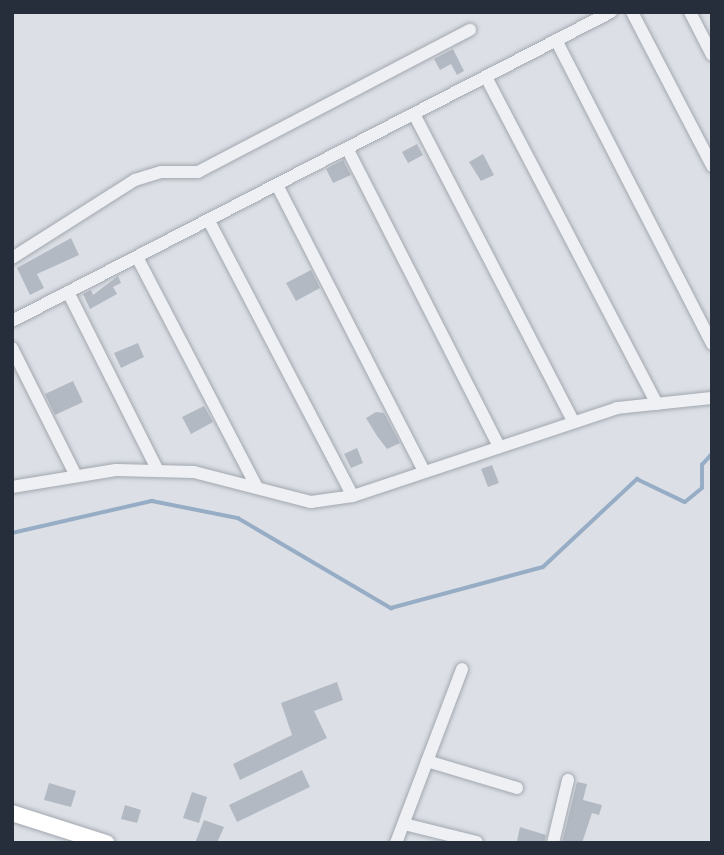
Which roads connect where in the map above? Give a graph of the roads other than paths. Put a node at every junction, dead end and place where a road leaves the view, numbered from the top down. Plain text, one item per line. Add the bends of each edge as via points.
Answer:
1 (611, 12) edge
2 (632, 12) edge
3 (690, 12) edge
4 (470, 30) dead end
5 (556, 40) junction
6 (712, 55) edge
7 (486, 77) junction
8 (414, 114) junction
9 (348, 150) junction
10 (712, 166) edge
11 (278, 187) junction
12 (209, 221) junction
13 (137, 257) junction
14 (12, 258) edge
15 (68, 292) junction
16 (12, 321) edge
17 (712, 344) edge
18 (12, 348) edge
19 (712, 398) edge
20 (657, 404) junction
21 (573, 421) junction
22 (498, 445) junction
23 (423, 468) junction
24 (158, 471) junction
25 (75, 474) junction
26 (256, 486) junction
27 (12, 487) edge
28 (353, 496) junction
29 (462, 669) dead end
30 (427, 761) junction
31 (568, 780) dead end
32 (517, 788) dead end
33 (12, 813) edge
34 (404, 824) junction
35 (477, 842) edge
36 (106, 843) edge
37 (397, 843) edge
38 (553, 843) edge

1 - 5 street
2 - 10 street
3 - 6 street
4 - 14 street via 198,172 161,172 135,180
5 - 7 street
5 - 17 street
7 - 8 street
7 - 20 street
8 - 9 street
8 - 21 street
9 - 11 street
9 - 22 street
11 - 12 street
11 - 23 street
12 - 13 street
12 - 28 street
13 - 15 street
13 - 26 street
15 - 16 street
15 - 24 street
18 - 25 street
19 - 20 street
20 - 21 street
21 - 22 street
22 - 23 street
23 - 28 street
24 - 25 street
24 - 26 street via 194,472
25 - 27 street
26 - 28 street via 311,502
29 - 30 street
30 - 32 street
30 - 34 street
31 - 38 street
33 - 36 main road
34 - 35 street
34 - 37 street

